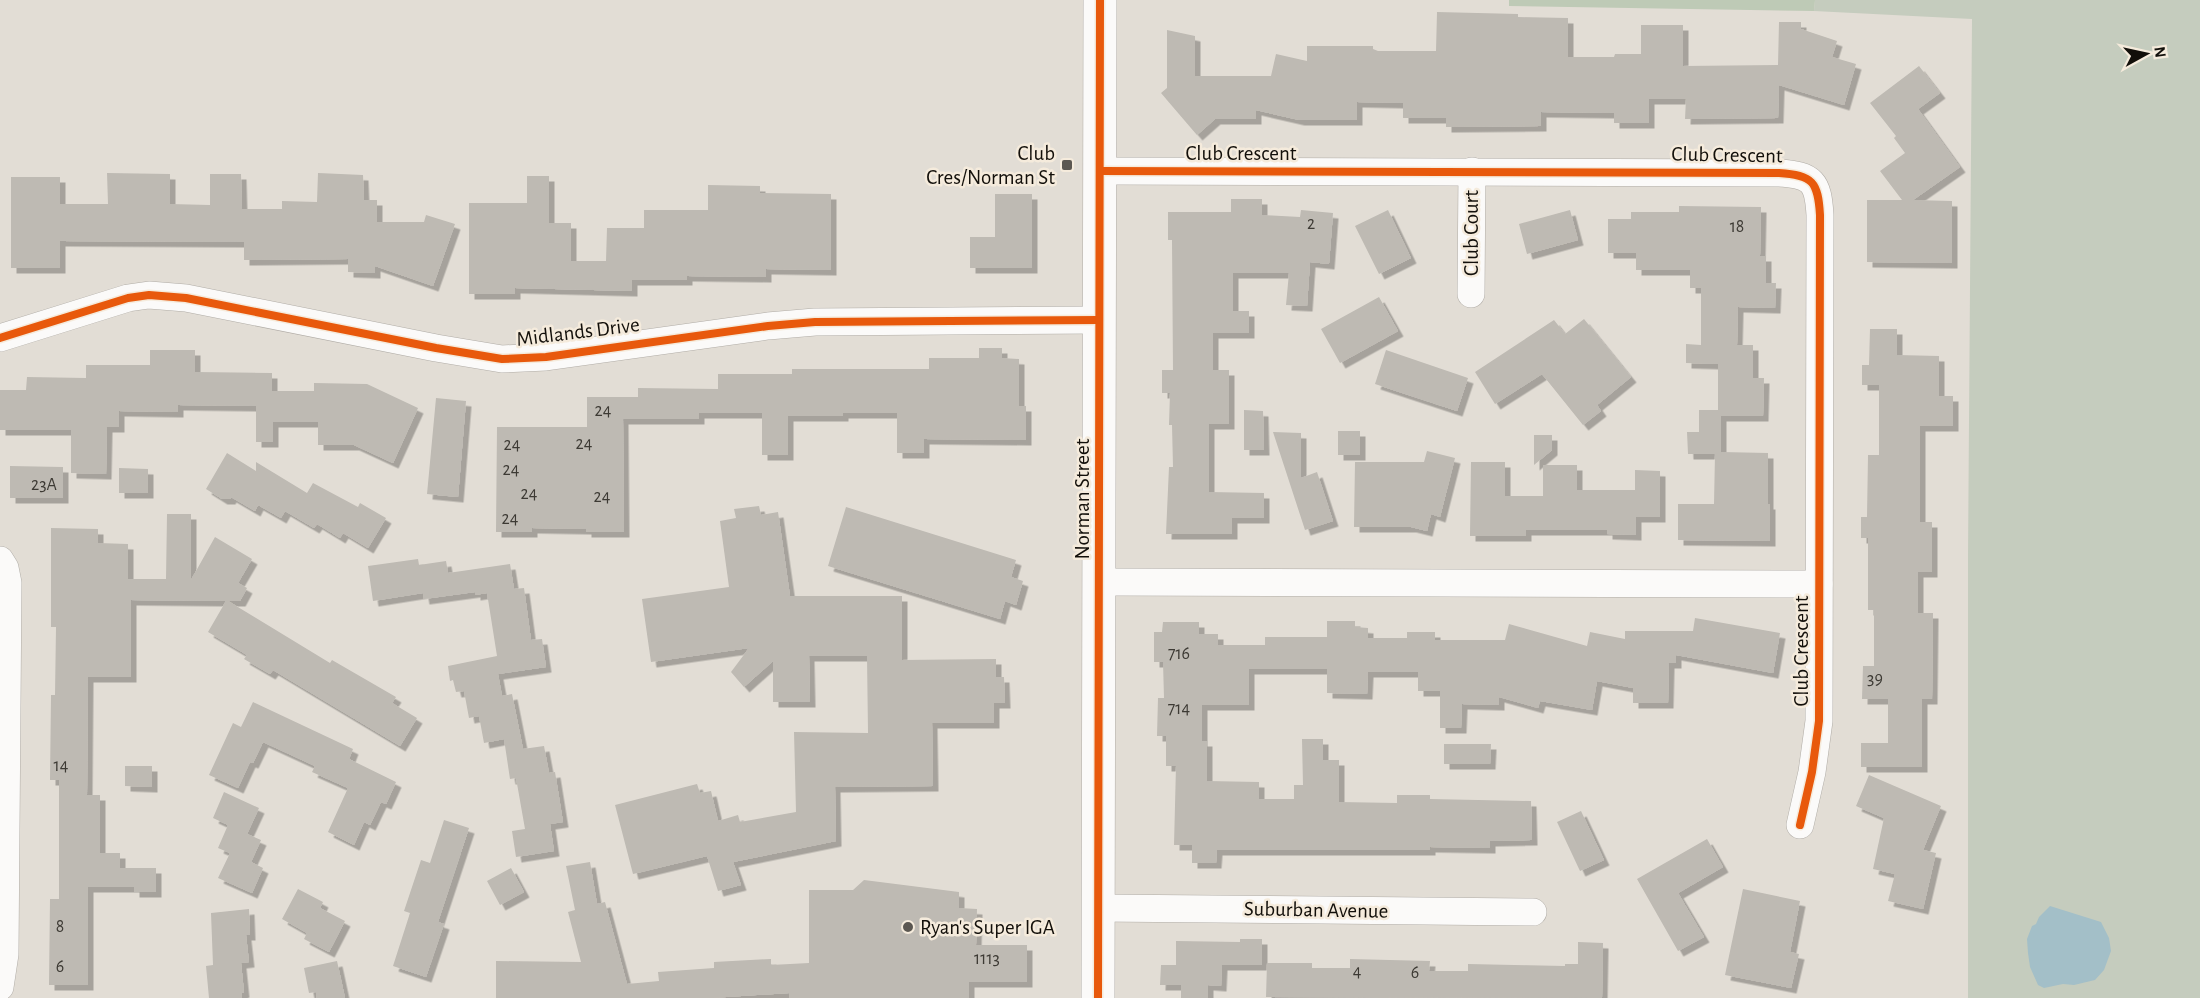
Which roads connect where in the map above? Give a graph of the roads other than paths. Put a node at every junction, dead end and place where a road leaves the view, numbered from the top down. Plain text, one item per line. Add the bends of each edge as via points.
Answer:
1 (1100, 0) edge
2 (1100, 171) junction
3 (1472, 171) junction
4 (1471, 294) dead end
5 (1100, 320) junction
6 (0, 338) edge
7 (0, 560) edge
8 (1100, 582) junction
9 (1819, 584) junction
10 (1800, 825) dead end
11 (1098, 908) junction
12 (1533, 912) dead end
13 (0, 987) edge
14 (1098, 998) edge

1 - 2 main road, Norman Street
2 - 3 street, Club Crescent
2 - 5 main road, Norman Street
3 - 4 street, Club Court
3 - 9 street, Club Crescent via 1779,173 1813,181 1820,215
5 - 6 street, Midlands Drive via 815,322 546,357 501,359 186,298 149,295
5 - 8 main road, Norman Street
7 - 13 street via 8,583 5,954
8 - 9 street, Club Crescent
8 - 11 main road, Norman Street
9 - 10 street, Club Crescent via 1819,721
11 - 12 street, Suburban Avenue
11 - 14 main road, Norman Street

